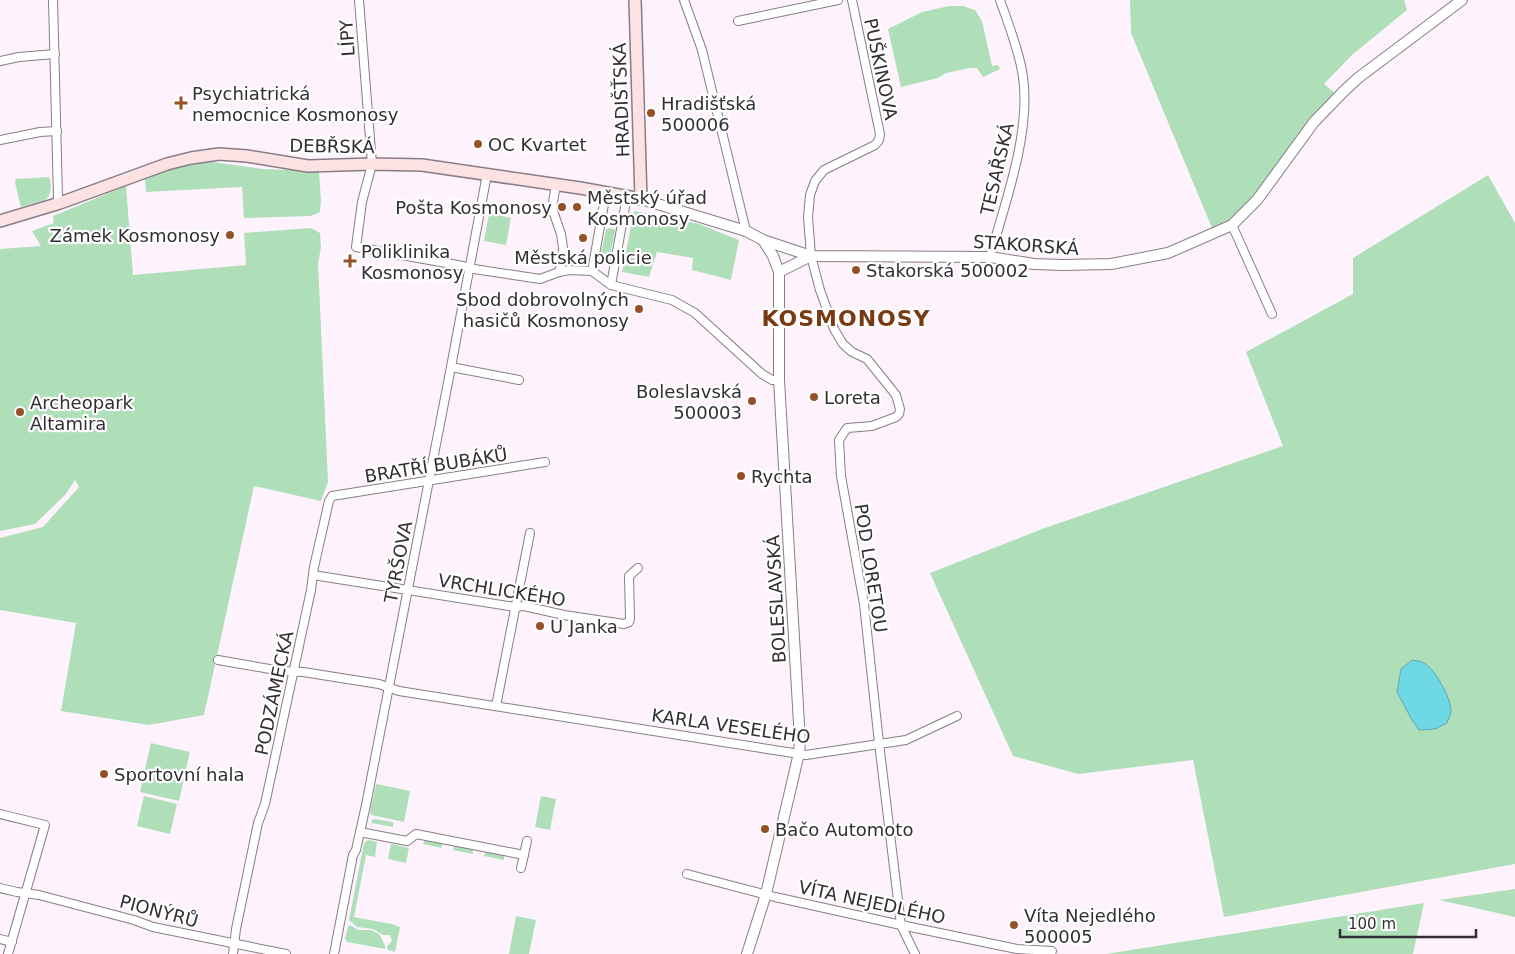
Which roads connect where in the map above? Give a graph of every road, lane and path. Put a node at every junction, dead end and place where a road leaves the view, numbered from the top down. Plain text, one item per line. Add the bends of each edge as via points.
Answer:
1 (53, 0) edge
2 (359, 0) edge
3 (635, 0) edge
4 (684, 0) edge
5 (838, 0) edge
6 (852, 0) edge
7 (1000, 0) edge
8 (1462, 0) edge
9 (738, 21) dead end
10 (55, 54) junction
11 (0, 61) edge
12 (56, 132) junction
13 (0, 140) edge
14 (372, 164) junction
15 (487, 174) junction
16 (556, 185) junction
17 (606, 192) junction
18 (627, 196) junction
19 (641, 199) junction
20 (60, 203) junction
21 (0, 221) edge
22 (1232, 225) junction
23 (746, 231) junction
24 (763, 240) junction
25 (811, 256) junction
26 (990, 257) junction
27 (469, 268) junction
28 (592, 271) junction
29 (559, 272) junction
30 (779, 272) junction
31 (611, 285) junction
32 (1272, 314) dead end
33 (451, 367) junction
34 (519, 380) dead end
35 (779, 380) junction
36 (545, 462) dead end
37 (429, 481) junction
38 (332, 496) joint
39 (530, 533) dead end
40 (638, 568) dead end
41 (313, 575) junction
42 (408, 590) junction
43 (515, 607) junction
44 (218, 660) dead end
45 (294, 671) junction
46 (389, 688) junction
47 (496, 706) junction
48 (957, 716) dead end
49 (879, 743) junction
50 (799, 753) junction
51 (0, 814) edge
52 (360, 832) junction
53 (527, 841) dead end
54 (524, 855) junction
55 (521, 868) dead end
56 (687, 874) dead end
57 (0, 888) edge
58 (26, 893) junction
59 (766, 894) junction
60 (901, 925) junction
61 (0, 939) edge
62 (12, 942) junction
63 (234, 943) junction
64 (1052, 951) dead end
65 (8, 954) edge
66 (233, 954) edge
67 (286, 954) edge
68 (334, 954) edge
69 (747, 954) edge
70 (915, 954) edge

1 - 10 street
2 - 14 street, LÍPY
3 - 19 main road, HRADIŠŤSKÁ
4 - 23 street via 702,50
5 - 9 street
6 - 25 street, PUŠKINOVA via 880,134 875,145 824,170 815,181 808,217
7 - 26 street, TESAŘSKÁ via 1023,77 1024,123
8 - 22 street, STAKORSKÁ via 1343,92 1306,132 1257,200
10 - 11 street
10 - 12 street
12 - 13 street
12 - 20 street
14 - 15 main road, DEBŘSKÁ via 422,165
14 - 20 main road, DEBŘSKÁ via 308,166 228,154 208,155 167,164
14 - 27 street via 362,202 356,247
15 - 16 main road, DEBŘSKÁ
15 - 27 street, TYRŠOVA
16 - 17 main road, DEBŘSKÁ
16 - 29 street via 552,208 563,248
17 - 18 main road, DEBŘSKÁ
17 - 28 street
18 - 19 main road, DEBŘSKÁ
18 - 31 street
19 - 23 street
20 - 21 main road, DEBŘSKÁ
22 - 26 street, STAKORSKÁ via 1168,253 1111,264 1034,264
22 - 32 street
23 - 24 street
24 - 25 street
24 - 30 street, BOLESLAVSKÁ
25 - 26 street, STAKORSKÁ
25 - 30 street
25 - 49 street, POD LORETOU via 834,329 843,344 867,359 896,395 900,409 896,417 872,426 848,428 839,440 841,476 864,604
27 - 29 street via 540,280
27 - 33 street, TYRŠOVA
28 - 29 street
28 - 31 street
30 - 35 street, BOLESLAVSKÁ
31 - 35 street via 672,300 696,313 762,374
33 - 34 street
33 - 37 street, TYRŠOVA
35 - 50 street, BOLESLAVSKÁ
36 - 37 street, BRATŘÍ BUBÁKŮ
37 - 38 street, BRATŘÍ BUBÁKŮ
37 - 42 street, TYRŠOVA
38 - 41 street, PODZÁMECKÁ
39 - 43 street
40 - 43 street, VRCHLICKÉHO via 629,576 630,618 627,624
41 - 42 street, VRCHLICKÉHO
41 - 45 street, PODZÁMECKÁ
42 - 43 street, VRCHLICKÉHO
42 - 46 street, TYRŠOVA
43 - 47 street
44 - 45 street, KARLA VESELÉHO
45 - 46 street, KARLA VESELÉHO
45 - 63 street, PODZÁMECKÁ
46 - 47 street, KARLA VESELÉHO
46 - 52 street, TYRŠOVA
47 - 50 street, KARLA VESELÉHO
48 - 49 street, KARLA VESELÉHO via 906,740
49 - 50 street, KARLA VESELÉHO via 806,755
49 - 60 street, POD LORETOU
50 - 59 street, BOLESLAVSKÁ
51 - 58 street via 44,825
52 - 54 street via 407,840 416,834
52 - 68 street, TYRŠOVA
53 - 54 street
54 - 55 street
56 - 59 street, VÍTA NEJEDLÉHO
57 - 58 street, PIONÝRŮ
58 - 62 street
58 - 63 street, PIONÝRŮ via 153,927
59 - 60 street, VÍTA NEJEDLÉHO
59 - 69 street, BOLESLAVSKÁ
60 - 64 street, VÍTA NEJEDLÉHO via 1017,949
60 - 70 street, POD LORETOU
61 - 62 street
62 - 65 street
63 - 66 street, PODZÁMECKÁ
63 - 67 street, PIONÝRŮ

